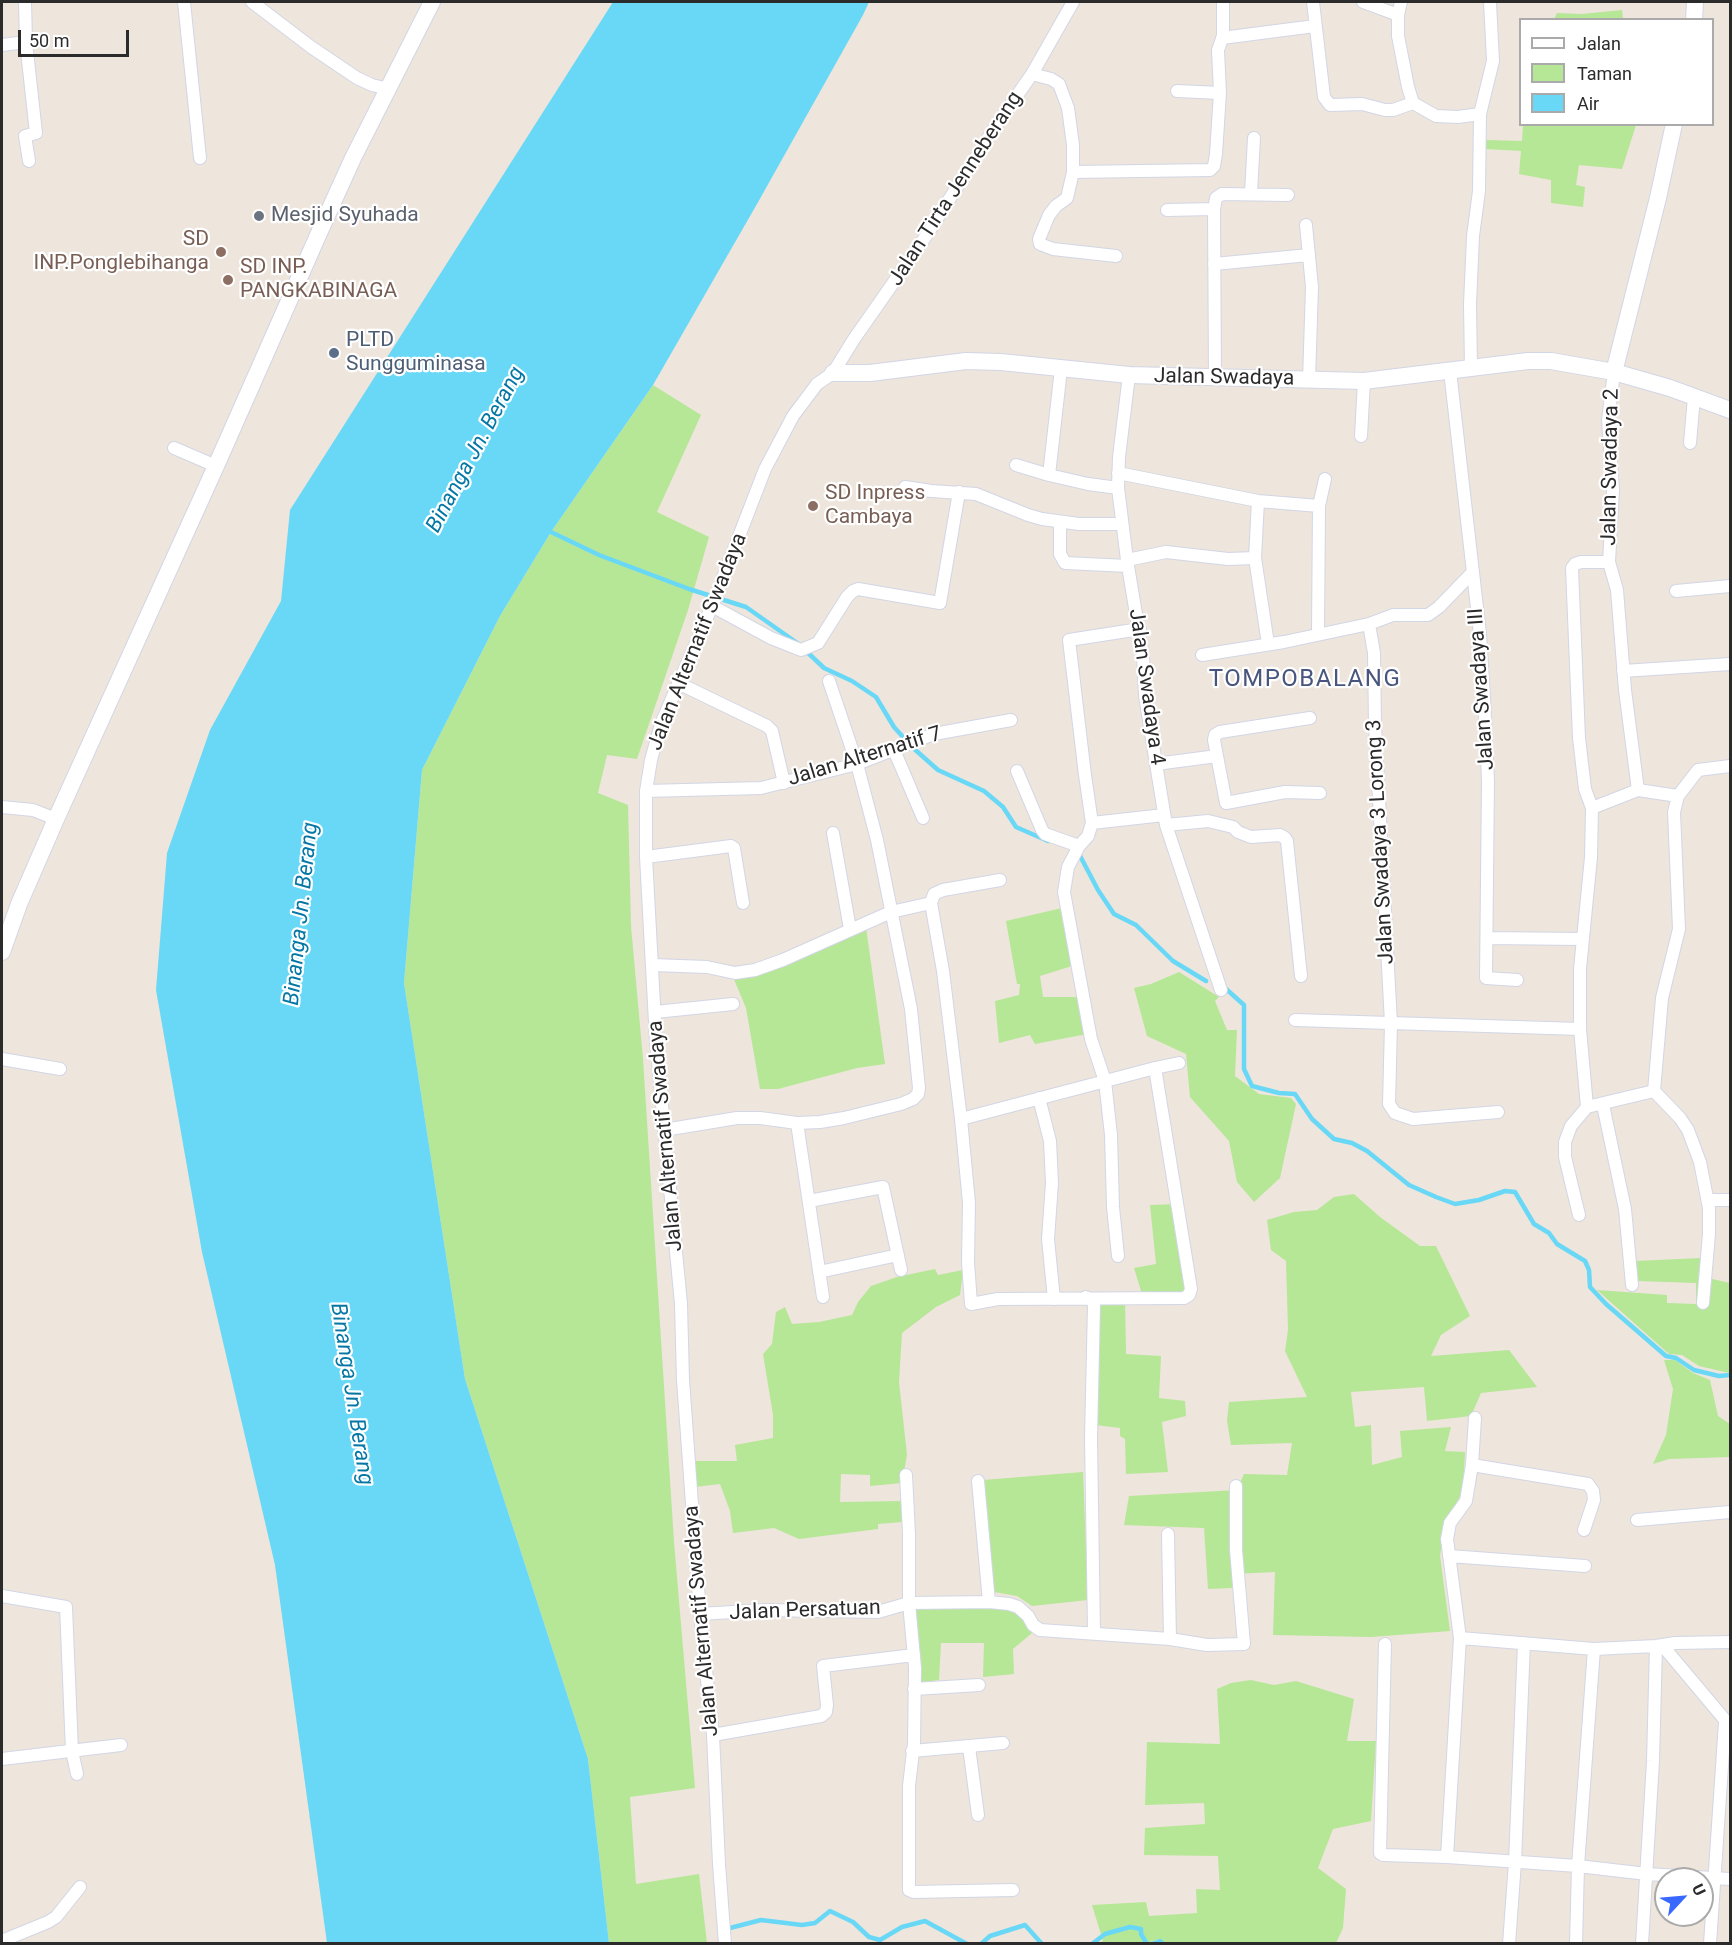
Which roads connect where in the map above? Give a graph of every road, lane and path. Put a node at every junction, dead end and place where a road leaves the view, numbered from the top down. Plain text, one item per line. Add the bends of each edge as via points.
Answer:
1 (25, 2) edge
2 (184, 2) edge
3 (252, 2) edge
4 (432, 2) edge
5 (1073, 2) edge
6 (1223, 2) edge
7 (1313, 2) edge
8 (1363, 2) edge
9 (1401, 2) edge
10 (1490, 2) edge
11 (1695, 2) edge
12 (1398, 15) junction
13 (1694, 18) edge
14 (1316, 26) junction
15 (1222, 38) junction
16 (26, 42) junction
17 (2, 45) edge
18 (1032, 74) junction
19 (388, 89) junction
20 (1177, 91) dead end
21 (1220, 93) junction
22 (1413, 103) junction
23 (1480, 114) junction
24 (1674, 126) edge
25 (1254, 138) dead end
26 (200, 158) dead end
27 (29, 161) dead end
28 (1073, 172) junction
29 (1251, 194) junction
30 (1288, 195) dead end
31 (1214, 209) junction
32 (1167, 210) dead end
33 (1306, 225) dead end
34 (1309, 255) junction
35 (1116, 256) dead end
36 (1214, 264) junction
37 (1061, 369) junction
38 (1471, 369) junction
39 (1450, 371) junction
40 (1614, 372) junction
41 (833, 373) junction
42 (1129, 375) junction
43 (1215, 379) junction
44 (1309, 380) junction
45 (1364, 381) junction
46 (1694, 397) junction
47 (1731, 410) edge
48 (1361, 435) dead end
49 (1690, 443) dead end
50 (174, 448) dead end
51 (210, 463) junction
52 (1016, 465) dead end
53 (1118, 473) junction
54 (1049, 475) junction
55 (1325, 479) dead end
56 (905, 487) dead end
57 (1118, 488) junction
58 (959, 492) junction
59 (1258, 501) junction
60 (1319, 506) junction
61 (1060, 522) junction
62 (1122, 524) junction
63 (1255, 558) junction
64 (1609, 562) junction
65 (1128, 563) junction
66 (1473, 572) junction
67 (1731, 586) edge
68 (1676, 591) dead end
69 (712, 606) junction
70 (1369, 624) junction
71 (1140, 629) junction
72 (1318, 634) junction
73 (1268, 644) junction
74 (1202, 655) dead end
75 (1731, 664) edge
76 (1623, 671) junction
77 (829, 681) dead end
78 (678, 683) junction
79 (1310, 718) dead end
80 (1011, 720) dead end
81 (894, 750) junction
82 (1217, 756) junction
83 (857, 764) junction
84 (1156, 764) junction
85 (1731, 766) edge
86 (1017, 771) dead end
87 (784, 783) junction
88 (1638, 790) junction
89 (646, 791) junction
90 (1320, 793) dead end
91 (1677, 796) junction
92 (2, 807) edge
93 (1592, 808) junction
94 (54, 818) junction
95 (923, 818) dead end
96 (1165, 820) junction
97 (1092, 823) junction
98 (833, 833) dead end
99 (1079, 846) junction
100 (646, 857) junction
101 (1000, 880) dead end
102 (743, 903) dead end
103 (931, 903) junction
104 (891, 912) junction
105 (850, 929) junction
106 (1487, 938) junction
107 (1583, 939) junction
108 (2, 952) edge
109 (653, 965) junction
110 (1301, 976) dead end
111 (1518, 980) dead end
112 (1221, 990) dead end
113 (733, 1004) dead end
114 (655, 1012) junction
115 (1295, 1020) dead end
116 (1391, 1023) junction
117 (1580, 1029) junction
118 (2, 1059) edge
119 (1179, 1063) dead end
120 (1155, 1068) junction
121 (60, 1069) dead end
122 (1105, 1081) junction
123 (1654, 1091) junction
124 (1039, 1098) junction
125 (1603, 1105) junction
126 (1587, 1107) junction
127 (1498, 1112) dead end
128 (961, 1119) junction
129 (797, 1123) junction
130 (664, 1130) junction
131 (1708, 1200) junction
132 (1731, 1200) edge
133 (809, 1201) junction
134 (1579, 1215) dead end
135 (898, 1255) junction
136 (1118, 1256) dead end
137 (901, 1270) dead end
138 (819, 1272) junction
139 (1632, 1285) dead end
140 (823, 1297) dead end
141 (1086, 1297) junction
142 (1054, 1299) junction
143 (1703, 1303) dead end
144 (1475, 1418) dead end
145 (1472, 1465) junction
146 (906, 1475) dead end
147 (978, 1481) dead end
148 (1236, 1486) dead end
149 (1731, 1512) edge
150 (1637, 1520) dead end
151 (1584, 1530) dead end
152 (1168, 1534) dead end
153 (1449, 1556) junction
154 (1585, 1566) dead end
155 (2, 1596) edge
156 (989, 1602) junction
157 (909, 1603) junction
158 (700, 1614) junction
159 (1094, 1634) junction
160 (1460, 1638) junction
161 (1170, 1639) junction
162 (1731, 1642) edge
163 (1524, 1643) junction
164 (1385, 1644) dead end
165 (1659, 1646) junction
166 (1594, 1649) junction
167 (914, 1655) junction
168 (979, 1684) dead end
169 (914, 1689) junction
170 (1728, 1724) edge
171 (713, 1735) junction
172 (1003, 1743) dead end
173 (121, 1745) dead end
174 (969, 1748) junction
175 (72, 1751) junction
176 (912, 1751) junction
177 (2, 1759) edge
178 (77, 1774) dead end
179 (978, 1815) dead end
180 (1447, 1857) junction
181 (1515, 1862) junction
182 (1578, 1866) junction
183 (1647, 1874) junction
184 (1654, 1874) edge
185 (1714, 1878) joint
186 (1731, 1879) edge
187 (80, 1887) dead end
188 (1013, 1890) dead end
189 (1711, 1927) edge
190 (4, 1940) edge
191 (725, 1944) edge
192 (1509, 1944) edge
193 (1576, 1944) edge
194 (1642, 1944) edge
195 (1710, 1944) edge

1 - 16 street
2 - 26 street
3 - 19 street via 357,78
4 - 19 street
5 - 18 street, Jalan Tirta Jenneberang
6 - 15 street
7 - 14 street
8 - 12 street
9 - 12 street
10 - 23 street via 1493,61
11 - 13 street
12 - 22 street via 1398,36
14 - 15 street
14 - 22 street via 1326,102 1385,110
15 - 21 street via 1218,50
16 - 17 street
16 - 27 street via 36,133 25,136
18 - 28 street via 1059,84 1071,123
18 - 41 street, Jalan Tirta Jenneberang
19 - 51 street
20 - 21 street
21 - 28 street via 1216,154 1210,170
22 - 23 street via 1436,116
23 - 38 street via 1479,191 1470,304
24 - 40 street
25 - 29 street
28 - 35 street via 1067,198 1049,215 1040,244
29 - 30 street
29 - 31 street via 1222,194 1216,198
31 - 32 street
31 - 36 street
33 - 34 street
34 - 36 street
34 - 44 street
36 - 43 street
37 - 41 street, Jalan Swadaya via 966,361 870,374
37 - 42 street, Jalan Swadaya
37 - 54 street
38 - 39 street, Jalan Swadaya
38 - 40 street, Jalan Swadaya via 1551,361
39 - 45 street, Jalan Swadaya
39 - 66 street, Jalan Swadaya III
40 - 46 street, Jalan Swadaya
40 - 64 street, Jalan Swadaya 2 via 1608,420 1614,490
41 - 69 street, Jalan Alternatif Swadaya via 817,384 780,440
42 - 43 street, Jalan Swadaya
42 - 53 street, Jalan Swadaya 4
43 - 44 street, Jalan Swadaya
44 - 45 street, Jalan Swadaya
45 - 48 street
46 - 47 street, Jalan Swadaya
46 - 49 street
50 - 51 street
51 - 94 street
52 - 54 street
53 - 57 street, Jalan Swadaya 4
53 - 59 street
54 - 57 street
55 - 60 street
56 - 58 street
57 - 62 street, Jalan Swadaya 4
58 - 61 street
58 - 69 street via 939,603 858,589 847,597 818,643 801,650
59 - 60 street
59 - 63 street
60 - 72 street
61 - 62 street
61 - 65 street via 1060,554 1065,562
62 - 65 street, Jalan Swadaya 4
63 - 65 street via 1166,552
63 - 73 street
64 - 76 street, Jalan Swadaya 2 via 1617,590
64 - 93 street via 1581,562 1572,568 1579,738 1585,789
65 - 71 street, Jalan Swadaya 4
66 - 70 street via 1432,612 1423,616 1393,615
66 - 106 street, Jalan Swadaya III via 1487,769
67 - 68 street
69 - 78 street, Jalan Alternatif Swadaya
70 - 72 street
70 - 116 street, Jalan Swadaya 3 Lorong 3 via 1374,653
71 - 84 street, Jalan Swadaya 4
71 - 97 street via 1069,640
72 - 73 street
73 - 74 street
75 - 76 street
76 - 88 street, Jalan Swadaya 2
77 - 83 street
78 - 87 street via 767,726 772,731
78 - 89 street, Jalan Alternatif Swadaya via 661,724
79 - 82 street via 1216,733
80 - 81 street, Jalan Alternatif 7 via 934,734
81 - 83 street, Jalan Alternatif 7
81 - 95 street
82 - 84 street
82 - 90 street via 1226,803 1285,792
83 - 87 street, Jalan Alternatif 7
83 - 104 street
84 - 96 street, Jalan Swadaya 4
85 - 91 street via 1698,770
86 - 99 street via 1041,830
87 - 89 street, Jalan Alternatif 7 via 736,790
88 - 91 street
88 - 93 street
89 - 100 street, Jalan Alternatif Swadaya
91 - 123 street via 1674,812 1679,929 1662,998
92 - 94 street via 33,810
93 - 107 street
94 - 108 street
96 - 97 street
96 - 110 street via 1208,821 1233,827 1251,837 1284,836
96 - 112 street, Jalan Swadaya 4
97 - 99 street
98 - 105 street
99 - 122 street via 1066,872 1064,892 1091,1039
100 - 102 street via 731,846
100 - 109 street, Jalan Alternatif Swadaya
101 - 103 street via 943,890 934,894
103 - 104 street
103 - 128 street
104 - 105 street
104 - 129 street via 911,1009 918,1094 902,1104 844,1118
105 - 109 street via 783,960 742,972
106 - 107 street
106 - 111 street, Jalan Swadaya III via 1486,978
107 - 117 street
109 - 114 street, Jalan Alternatif Swadaya
113 - 114 street
114 - 130 street, Jalan Alternatif Swadaya
115 - 116 street
116 - 117 street
116 - 127 street, Jalan Swadaya 3 Lorong 3 via 1389,1104 1395,1113 1413,1119
117 - 126 street
118 - 121 street
119 - 120 street
120 - 122 street
120 - 141 street via 1191,1289 1184,1298
122 - 124 street
122 - 136 street
123 - 125 street
123 - 131 street via 1688,1130
124 - 128 street
124 - 142 street via 1050,1142 1048,1239
125 - 126 street
125 - 139 street via 1625,1209
126 - 134 street via 1571,1126 1565,1142
128 - 142 street via 969,1203 971,1304 998,1299
129 - 130 street via 737,1118
129 - 133 street
130 - 158 street, Jalan Alternatif Swadaya via 681,1304
131 - 132 street
131 - 143 street
133 - 135 street via 883,1187
133 - 138 street
135 - 137 street
135 - 138 street
138 - 140 street
141 - 142 street
141 - 159 street via 1094,1305
144 - 145 street
145 - 151 street via 1588,1484 1594,1500
145 - 153 street via 1466,1501 1448,1530
146 - 157 street
147 - 156 street
148 - 161 street, Jalan Persatuan via 1236,1550 1244,1644 1207,1645
149 - 150 street
152 - 161 street
153 - 154 street
153 - 160 street
155 - 175 street via 66,1607
156 - 157 street, Jalan Persatuan
156 - 159 street, Jalan Persatuan via 1018,1607 1041,1630
157 - 158 street, Jalan Persatuan via 878,1612 765,1610
157 - 167 street
158 - 171 street, Jalan Alternatif Swadaya
159 - 161 street, Jalan Persatuan
160 - 163 street
160 - 180 street
162 - 165 street
163 - 166 street
163 - 181 street
164 - 180 street via 1380,1852
165 - 166 street
165 - 170 street
165 - 183 street
166 - 182 street
167 - 169 street
167 - 171 street via 823,1666 826,1712 821,1716
168 - 169 street
169 - 176 street
170 - 185 street
171 - 191 street, Jalan Alternatif Swadaya
172 - 174 street
173 - 175 street
174 - 176 street
174 - 179 street
175 - 177 street
175 - 178 street
176 - 188 street via 909,1890
180 - 181 street
181 - 182 street
181 - 192 street
182 - 183 street
182 - 193 street
183 - 184 street
183 - 194 street
185 - 186 street
187 - 190 street via 56,1917
189 - 195 street

